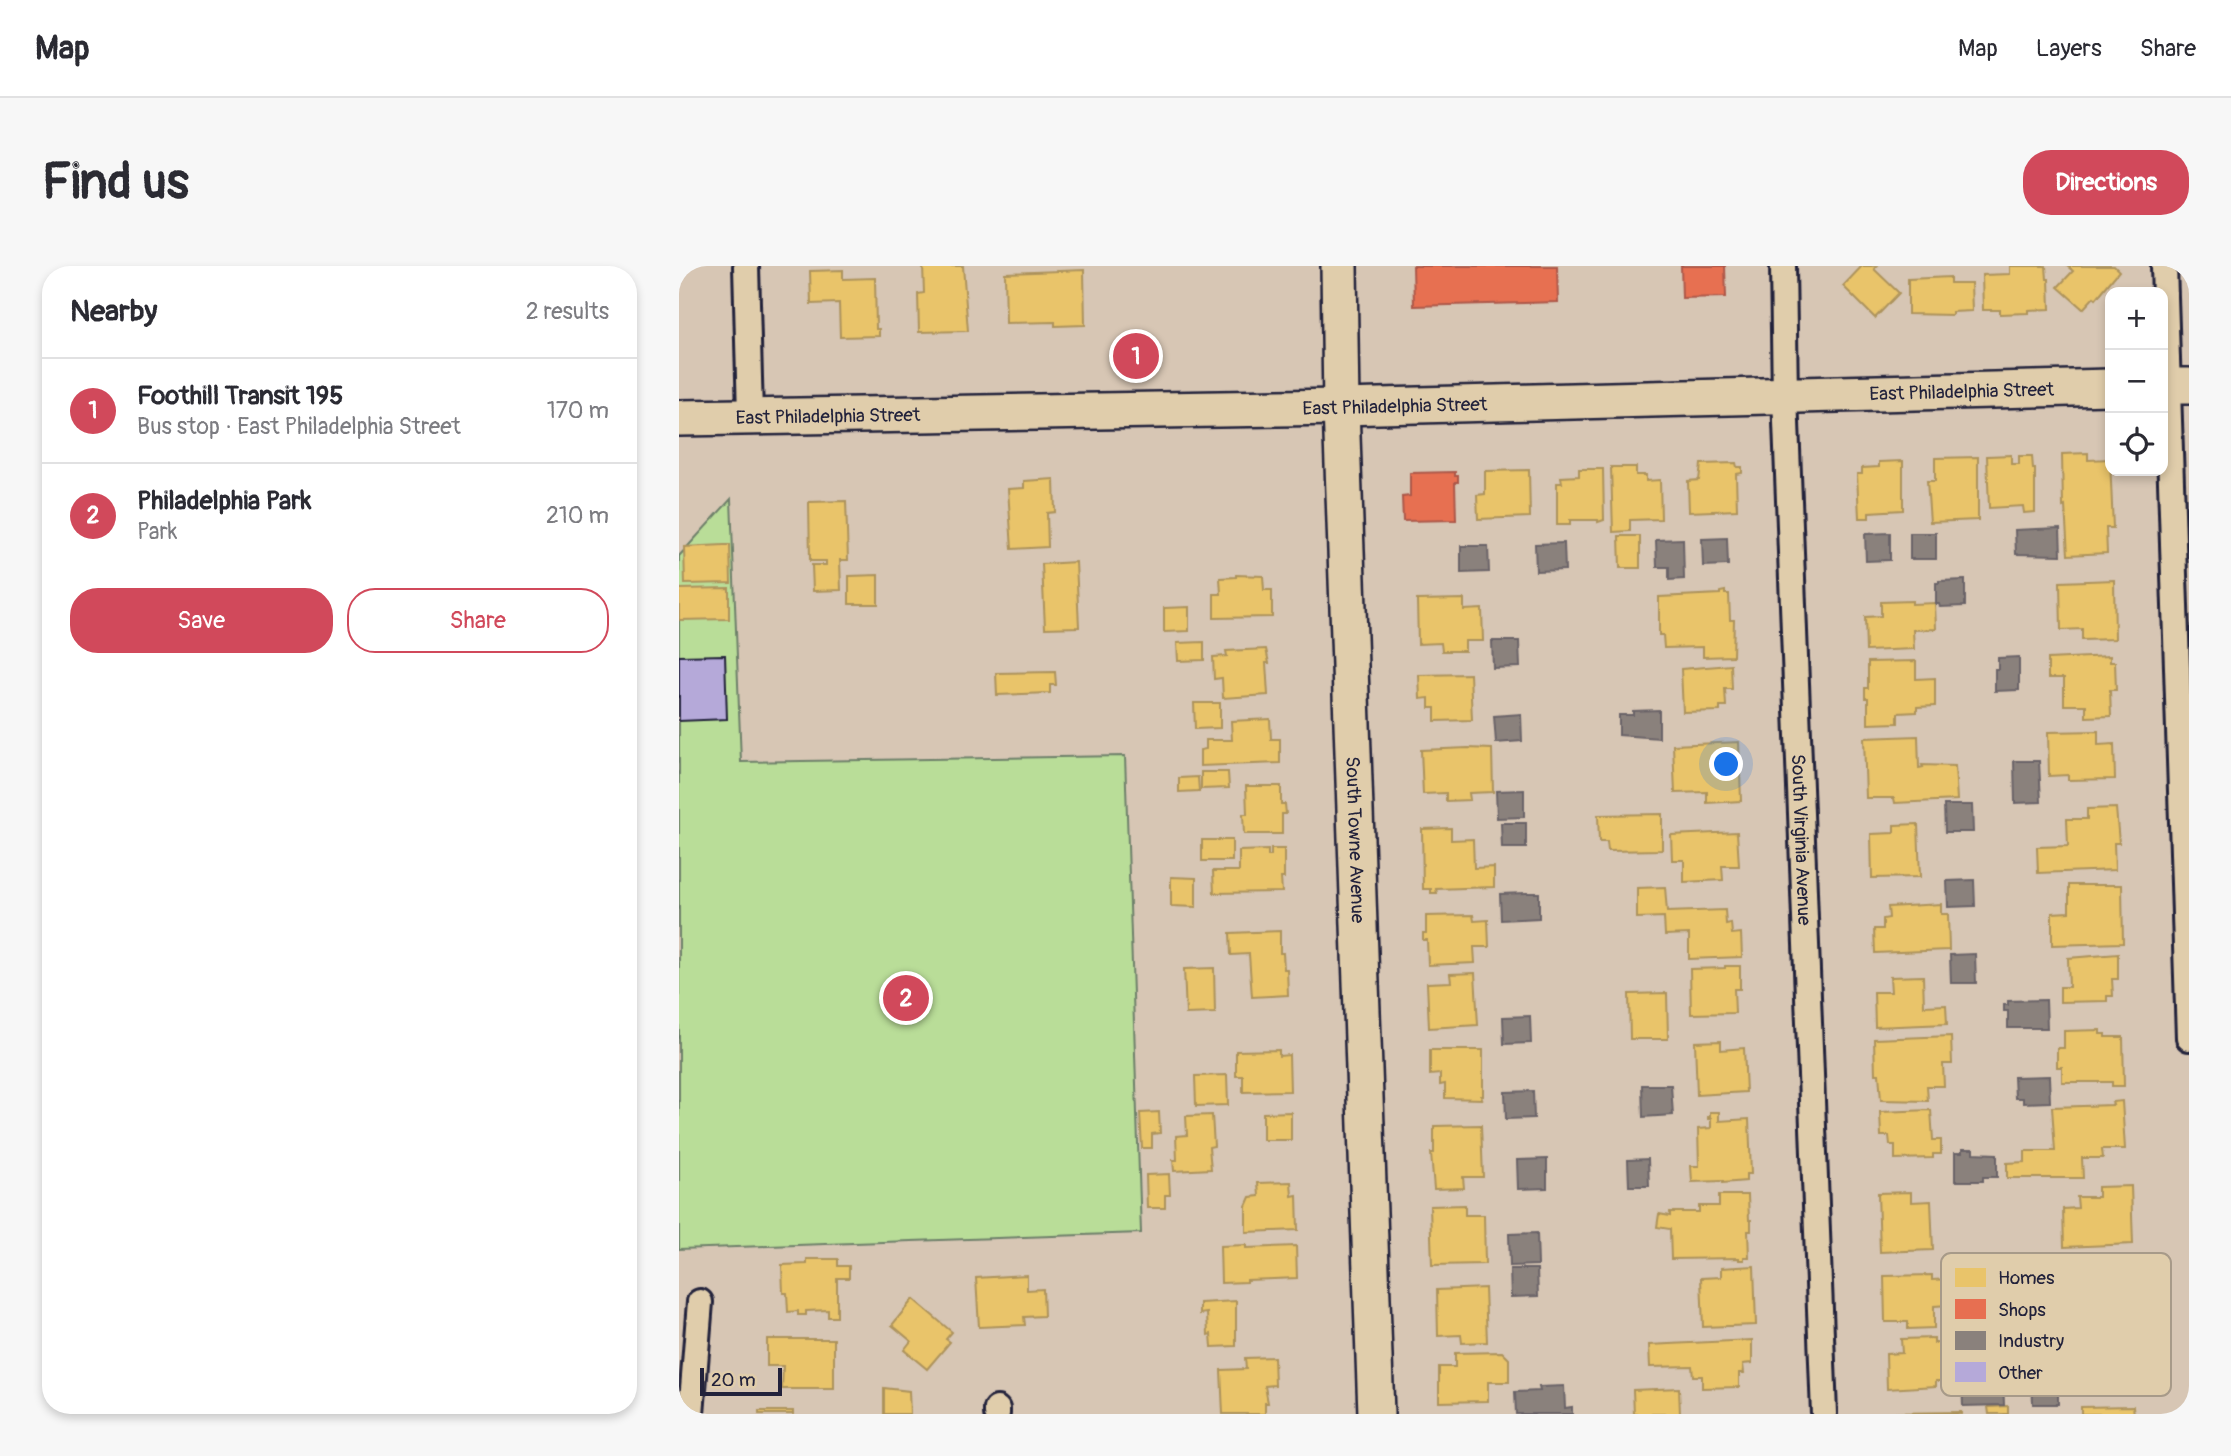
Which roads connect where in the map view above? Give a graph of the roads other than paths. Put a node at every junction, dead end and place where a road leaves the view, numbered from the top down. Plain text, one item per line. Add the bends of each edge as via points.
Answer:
1 (745, 266) edge
2 (1339, 266) edge
3 (1783, 266) edge
4 (2164, 266) edge
5 (2173, 386) edge
6 (2105, 387) edge
7 (1785, 396) junction
8 (1341, 407) junction
9 (750, 415) junction
10 (679, 418) edge
11 (2189, 1038) edge
12 (700, 1302) dead end
13 (691, 1414) edge
14 (1376, 1414) edge
15 (1824, 1414) edge

1 - 9 street
2 - 8 street, South Towne Avenue
3 - 7 street, South Virginia Avenue
4 - 5 street
5 - 11 street
6 - 7 street, East Philadelphia Street
7 - 8 street, East Philadelphia Street
7 - 15 street, South Virginia Avenue
8 - 9 street, East Philadelphia Street
8 - 14 street, South Towne Avenue
9 - 10 street, East Philadelphia Street
12 - 13 street

